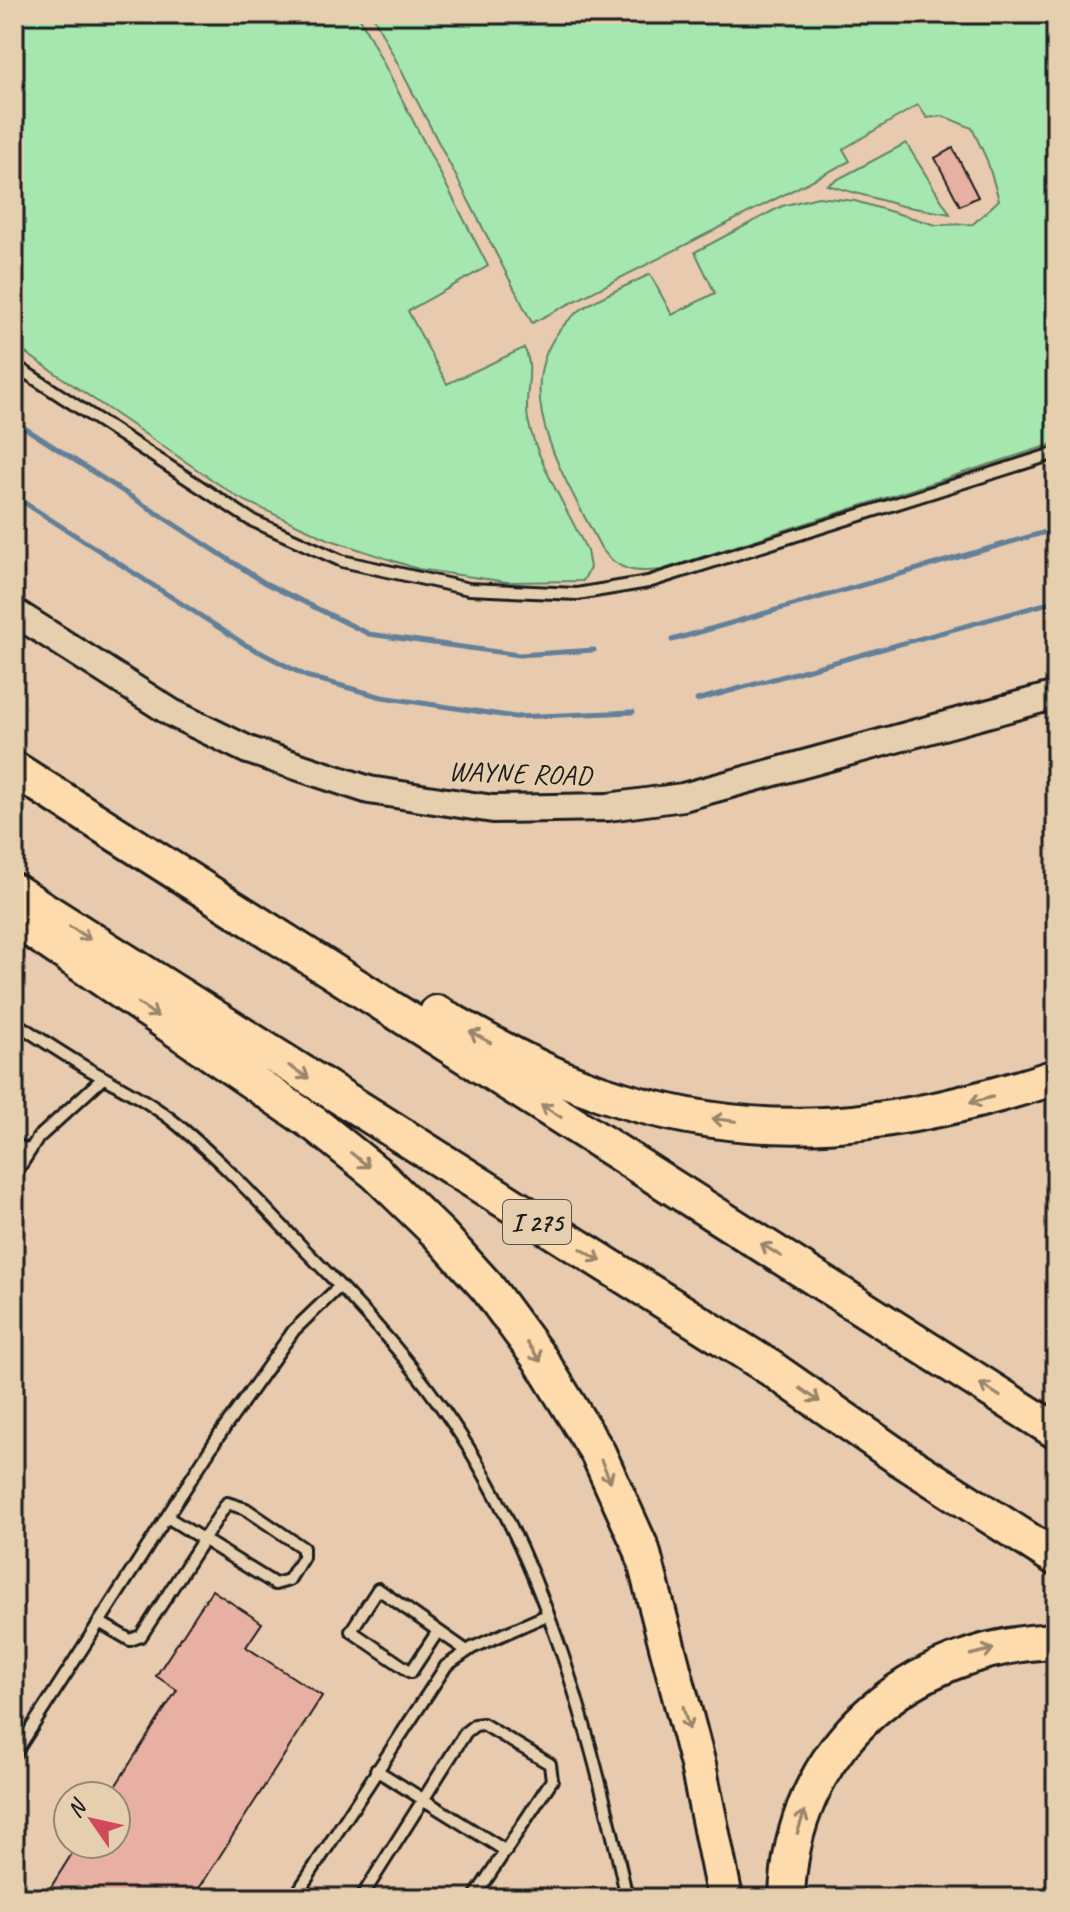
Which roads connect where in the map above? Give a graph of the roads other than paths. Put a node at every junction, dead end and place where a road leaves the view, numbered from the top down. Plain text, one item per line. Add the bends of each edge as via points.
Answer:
1 (14, 365) edge
2 (1056, 453) edge
3 (14, 612) edge
4 (1056, 695) edge
5 (14, 749) edge
6 (14, 769) edge
7 (14, 891) edge
8 (14, 918) edge
9 (14, 1022) edge
10 (1056, 1077) edge
11 (103, 1078) junction
12 (14, 1144) edge
13 (30, 1151) junction
14 (14, 1176) edge
15 (340, 1286) junction
16 (1056, 1431) edge
17 (167, 1517) junction
18 (204, 1539) junction
19 (1056, 1558) edge
20 (547, 1615) junction
21 (99, 1622) junction
22 (438, 1631) junction
23 (1056, 1641) edge
24 (467, 1651) junction
25 (14, 1755) edge
26 (376, 1770) junction
27 (423, 1800) junction
28 (506, 1851) junction
29 (294, 1898) edge
30 (361, 1898) edge
31 (474, 1898) edge
32 (627, 1898) edge
33 (725, 1898) edge
34 (787, 1898) edge

1 - 2 lane via 251,520 342,561 469,589 577,594 648,582
3 - 4 main road, WAYNE ROAD via 172,713 248,750 369,790 493,809 608,807 683,797
10 -> 5 highway via 916,1116 847,1126 777,1126 687,1116 601,1093 519,1059 433,1010
16 -> 6 highway
7 -> 19 highway, I 275 via 772,1369
8 -> 33 highway via 316,1125 376,1173 487,1287 540,1359 598,1453 642,1550 698,1765
9 - 11 lane
11 - 13 lane
11 - 15 lane via 121,1084 178,1124
12 - 13 lane
13 - 14 lane
15 - 17 lane via 294,1330
15 - 20 lane via 389,1337 444,1410 495,1496
17 - 18 lane
17 - 21 lane
18 - 18 lane via 231,1502 303,1548 303,1557 289,1580 275,1584
18 - 21 lane via 141,1636 130,1640
20 - 24 lane
20 - 32 lane via 582,1709
21 - 25 lane
22 - 22 lane via 378,1589 351,1631 411,1672
22 - 24 lane
34 -> 23 highway via 788,1861 810,1793 843,1742 876,1708 910,1681 955,1658 1019,1642
24 - 26 lane via 430,1686
26 - 27 lane
26 - 29 lane
27 - 28 lane
27 - 28 lane via 475,1725 483,1724 550,1764 552,1780
27 - 30 lane
28 - 31 lane

